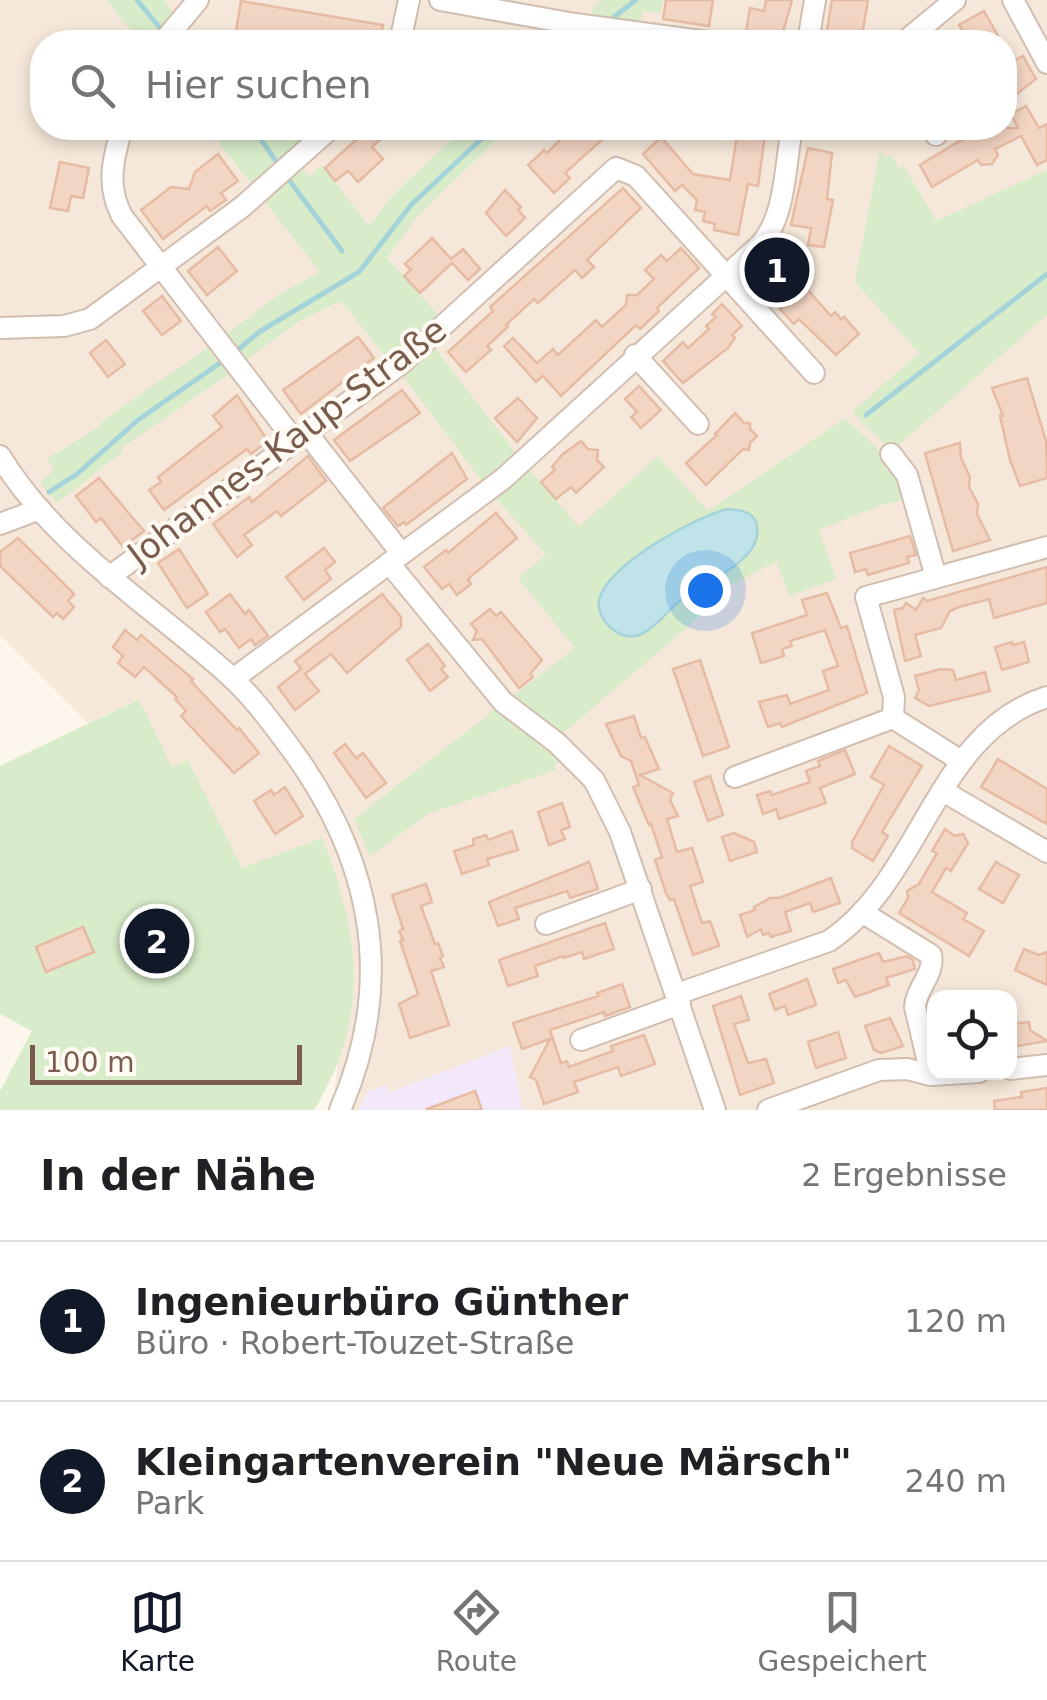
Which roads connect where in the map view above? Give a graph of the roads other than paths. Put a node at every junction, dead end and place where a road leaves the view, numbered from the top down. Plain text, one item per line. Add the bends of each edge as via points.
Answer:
1 (198, 0) edge
2 (409, 0) edge
3 (440, 0) edge
4 (815, 0) edge
5 (955, 0) edge
6 (1013, 0) edge
7 (172, 30) edge
8 (403, 30) edge
9 (619, 30) edge
10 (810, 30) edge
11 (919, 30) edge
12 (1047, 63) edge
13 (119, 140) edge
14 (317, 140) edge
15 (790, 140) edge
16 (161, 268) junction
17 (728, 274) junction
18 (0, 328) edge
19 (635, 356) junction
20 (814, 372) dead end
21 (698, 424) dead end
22 (301, 437) junction
23 (890, 454) dead end
24 (0, 456) edge
25 (40, 509) junction
26 (0, 524) edge
27 (1047, 546) edge
28 (395, 558) junction
29 (109, 577) junction
30 (936, 577) junction
31 (233, 679) junction
32 (1047, 698) edge
33 (893, 718) junction
34 (961, 762) junction
35 (735, 777) dead end
36 (944, 792) junction
37 (1047, 852) edge
38 (641, 889) junction
39 (864, 914) junction
40 (546, 924) dead end
41 (679, 999) junction
42 (581, 1040) dead end
43 (927, 1058) edge
44 (1047, 1065) edge
45 (1017, 1068) edge
46 (927, 1074) edge
47 (340, 1110) edge
48 (714, 1110) edge
49 (768, 1110) edge

1 - 7 street
2 - 8 street
3 - 9 street
4 - 10 street
5 - 11 street
6 - 12 street
13 - 16 street via 112,168 115,204
14 - 16 street
15 - 17 street via 770,234
16 - 18 street via 80,324
16 - 22 street
17 - 19 street
17 - 20 street
17 - 22 street, Johannes-Kaup-Straße via 636,176 616,168 402,363
19 - 21 street
19 - 28 street via 503,478
22 - 28 street
22 - 29 street, Johannes-Kaup-Straße
23 - 30 street via 907,475
24 - 25 street
25 - 26 street
25 - 29 street
27 - 30 street
28 - 31 street
28 - 38 street via 503,702 594,780
29 - 31 street
30 - 33 street via 866,598 894,697
31 - 47 street via 311,777 352,857 363,896 370,1004
32 - 34 street via 995,723
33 - 34 street
33 - 35 street
34 - 36 street
36 - 37 street
36 - 39 street
38 - 40 street
38 - 41 street
39 - 41 street via 830,942
39 - 43 street via 931,955 915,1007
41 - 42 street
41 - 48 street
44 - 45 street
46 - 49 street via 879,1070

